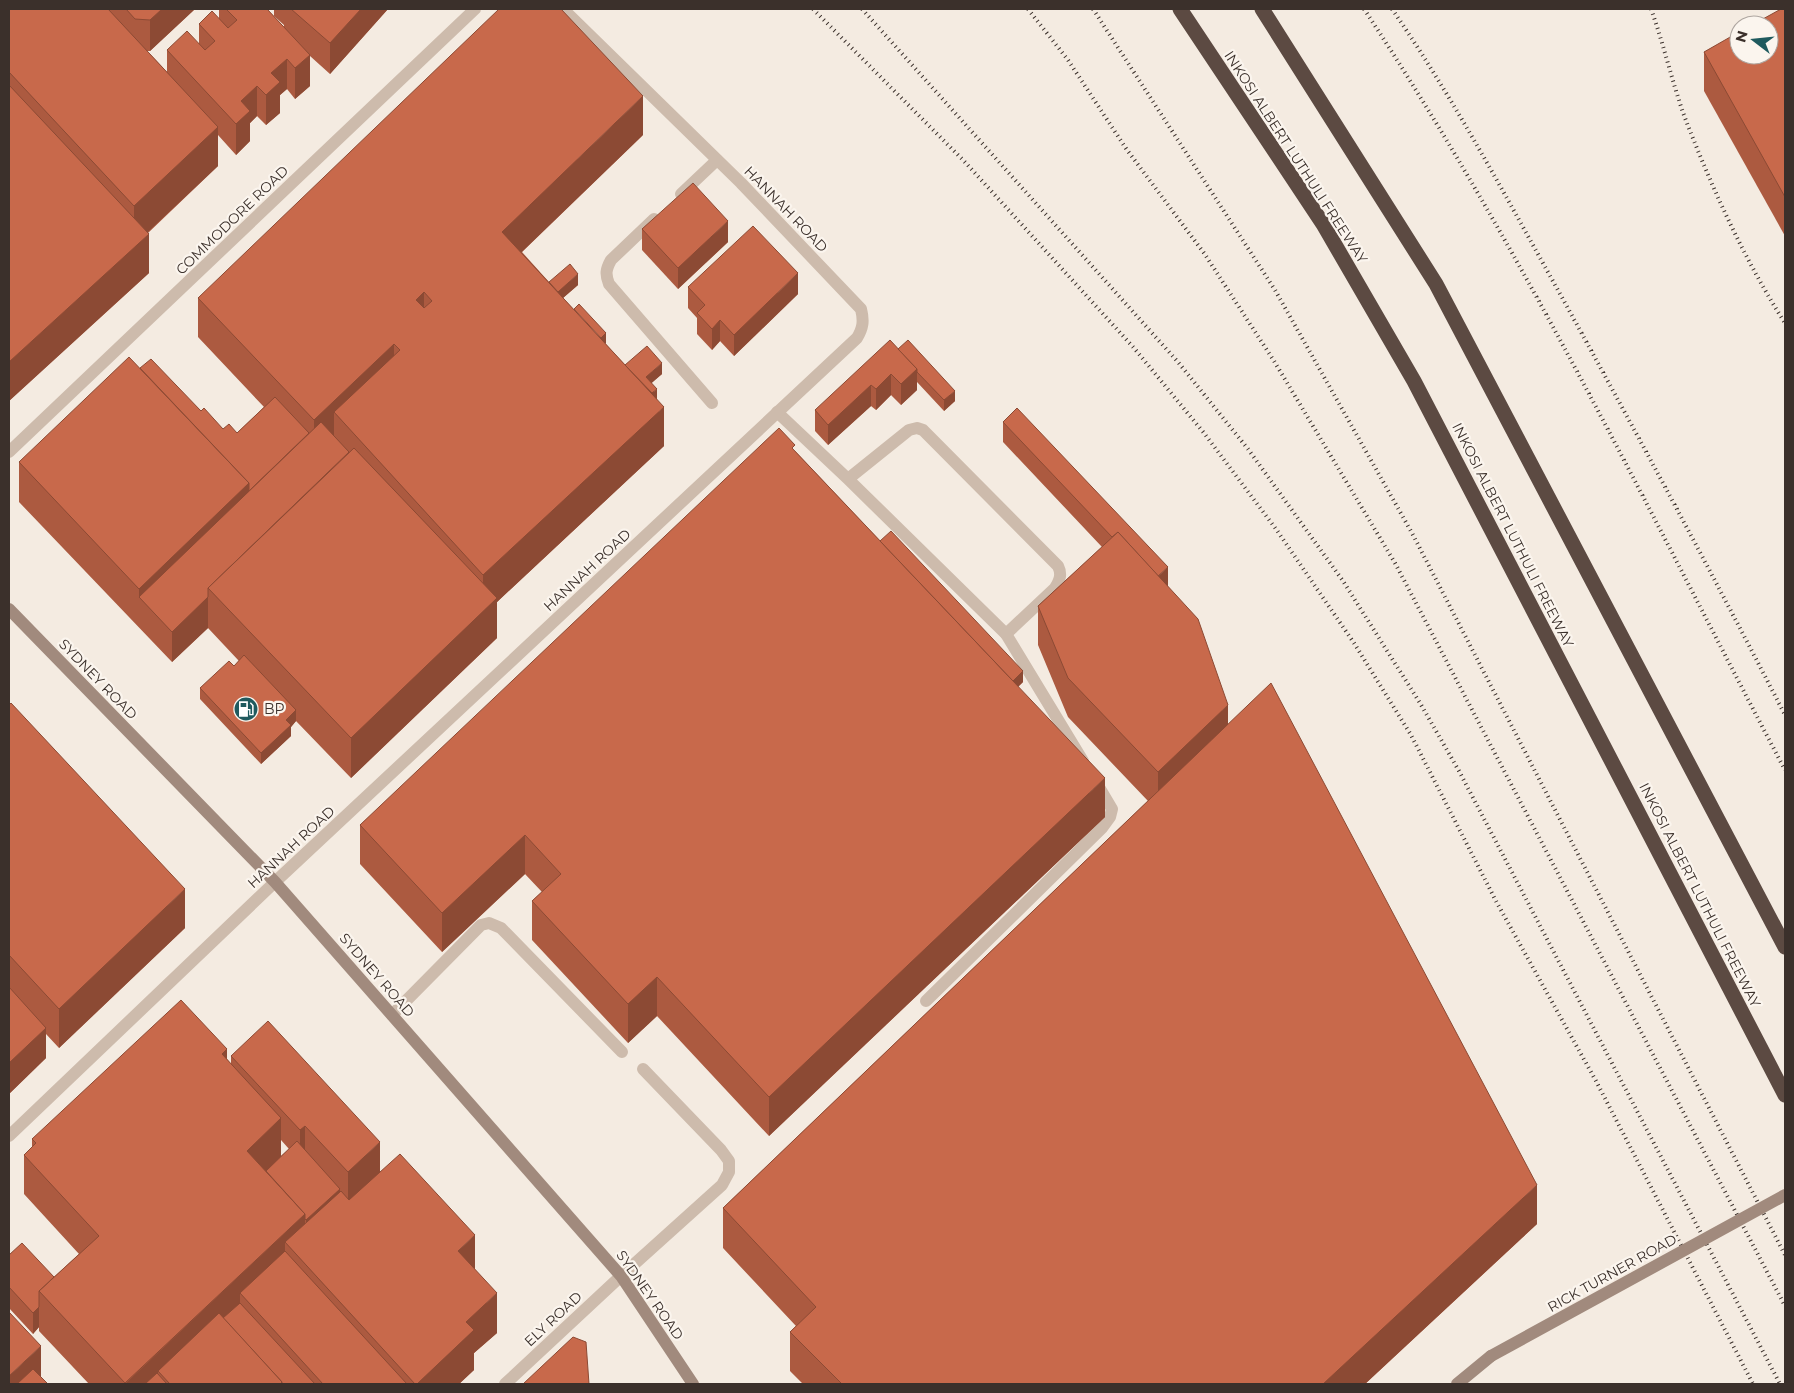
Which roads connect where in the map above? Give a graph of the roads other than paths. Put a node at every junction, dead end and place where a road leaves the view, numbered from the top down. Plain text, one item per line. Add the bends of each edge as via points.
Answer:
1 (475, 9) edge
2 (563, 9) edge
3 (1180, 9) edge
4 (1262, 9) edge
5 (717, 160) junction
6 (712, 403) dead end
7 (777, 412) junction
8 (9, 452) edge
9 (848, 479) junction
10 (9, 609) edge
11 (1006, 634) junction
12 (276, 882) junction
13 (1785, 947) edge
14 (926, 1001) dead end
15 (392, 1016) junction
16 (622, 1052) dead end
17 (643, 1069) dead end
18 (1785, 1095) edge
19 (9, 1136) edge
20 (1785, 1195) edge
21 (621, 1276) junction
22 (505, 1384) edge
23 (693, 1384) edge
24 (1457, 1384) edge

1 - 8 street, COMMODORE ROAD
2 - 5 street, HANNAH ROAD
3 - 18 highway, INKOSI ALBERT LUTHULI FREEWAY via 1323,224 1414,381
4 - 13 highway via 1436,284
5 - 6 street via 611,260 606,269 608,284
5 - 7 street, HANNAH ROAD via 861,310 864,319 857,338
7 - 9 street
7 - 12 street, HANNAH ROAD
9 - 11 street
9 - 11 street via 909,430 923,430 1047,554 1061,572 1055,588
10 - 12 main road, SYDNEY ROAD
11 - 14 street via 1112,809 1102,828
12 - 15 main road, SYDNEY ROAD
12 - 19 street, HANNAH ROAD
15 - 16 street via 481,925 489,923 501,928
15 - 21 main road, SYDNEY ROAD
17 - 21 street, ELY ROAD via 721,1150 729,1161 729,1172 722,1185
20 - 24 main road, RICK TURNER ROAD, bridge via 1491,1356
21 - 22 street, ELY ROAD
21 - 23 main road, SYDNEY ROAD

